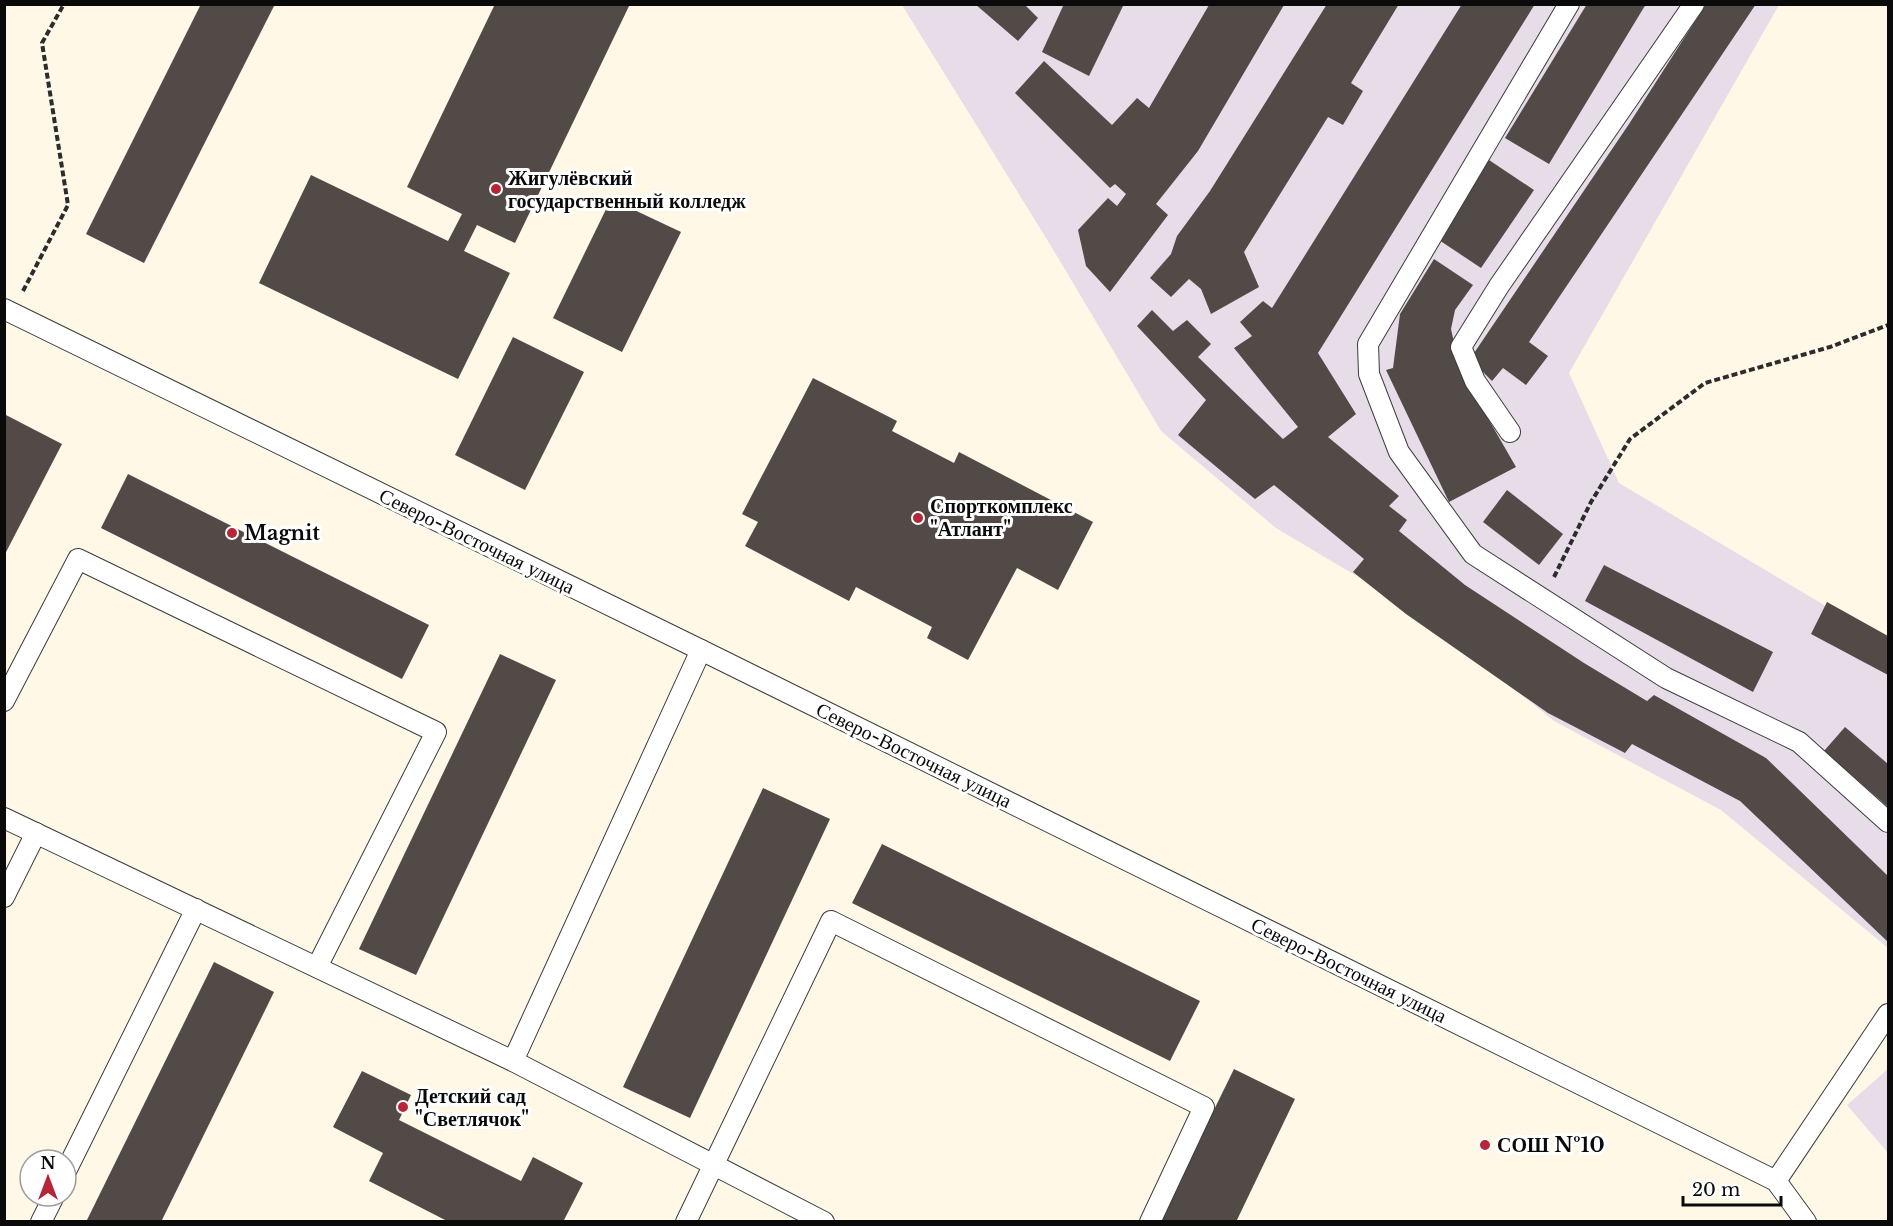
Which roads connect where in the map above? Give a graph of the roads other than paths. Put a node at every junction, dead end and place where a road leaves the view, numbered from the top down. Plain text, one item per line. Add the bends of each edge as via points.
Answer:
1 (1569, 4) edge
2 (1694, 4) edge
3 (8, 311) edge
4 (1510, 432) dead end
5 (701, 650) junction
6 (4, 701) edge
7 (4, 818) edge
8 (1888, 822) edge
9 (36, 833) junction
10 (4, 897) edge
11 (196, 909) junction
12 (317, 967) junction
13 (1888, 1014) edge
14 (513, 1060) junction
15 (77, 1148) edge
16 (714, 1164) junction
17 (1776, 1181) junction
18 (686, 1221) edge
19 (824, 1221) edge
20 (1150, 1221) edge
21 (1806, 1221) edge

1 - 8 lane via 1368,344 1369,374 1398,452 1473,554 1666,678 1799,742
2 - 4 lane via 1461,347 1475,381
3 - 5 lane, Северо-Восточная улица
5 - 14 lane
5 - 17 lane, Северо-Восточная улица
6 - 12 lane via 78,559 436,732
7 - 9 lane
9 - 10 lane
9 - 11 lane
11 - 12 lane
11 - 15 lane
12 - 14 lane
13 - 17 lane
14 - 16 lane
16 - 18 lane
16 - 19 lane
16 - 20 lane via 831,921 1204,1107
17 - 21 lane, Северо-Восточная улица

